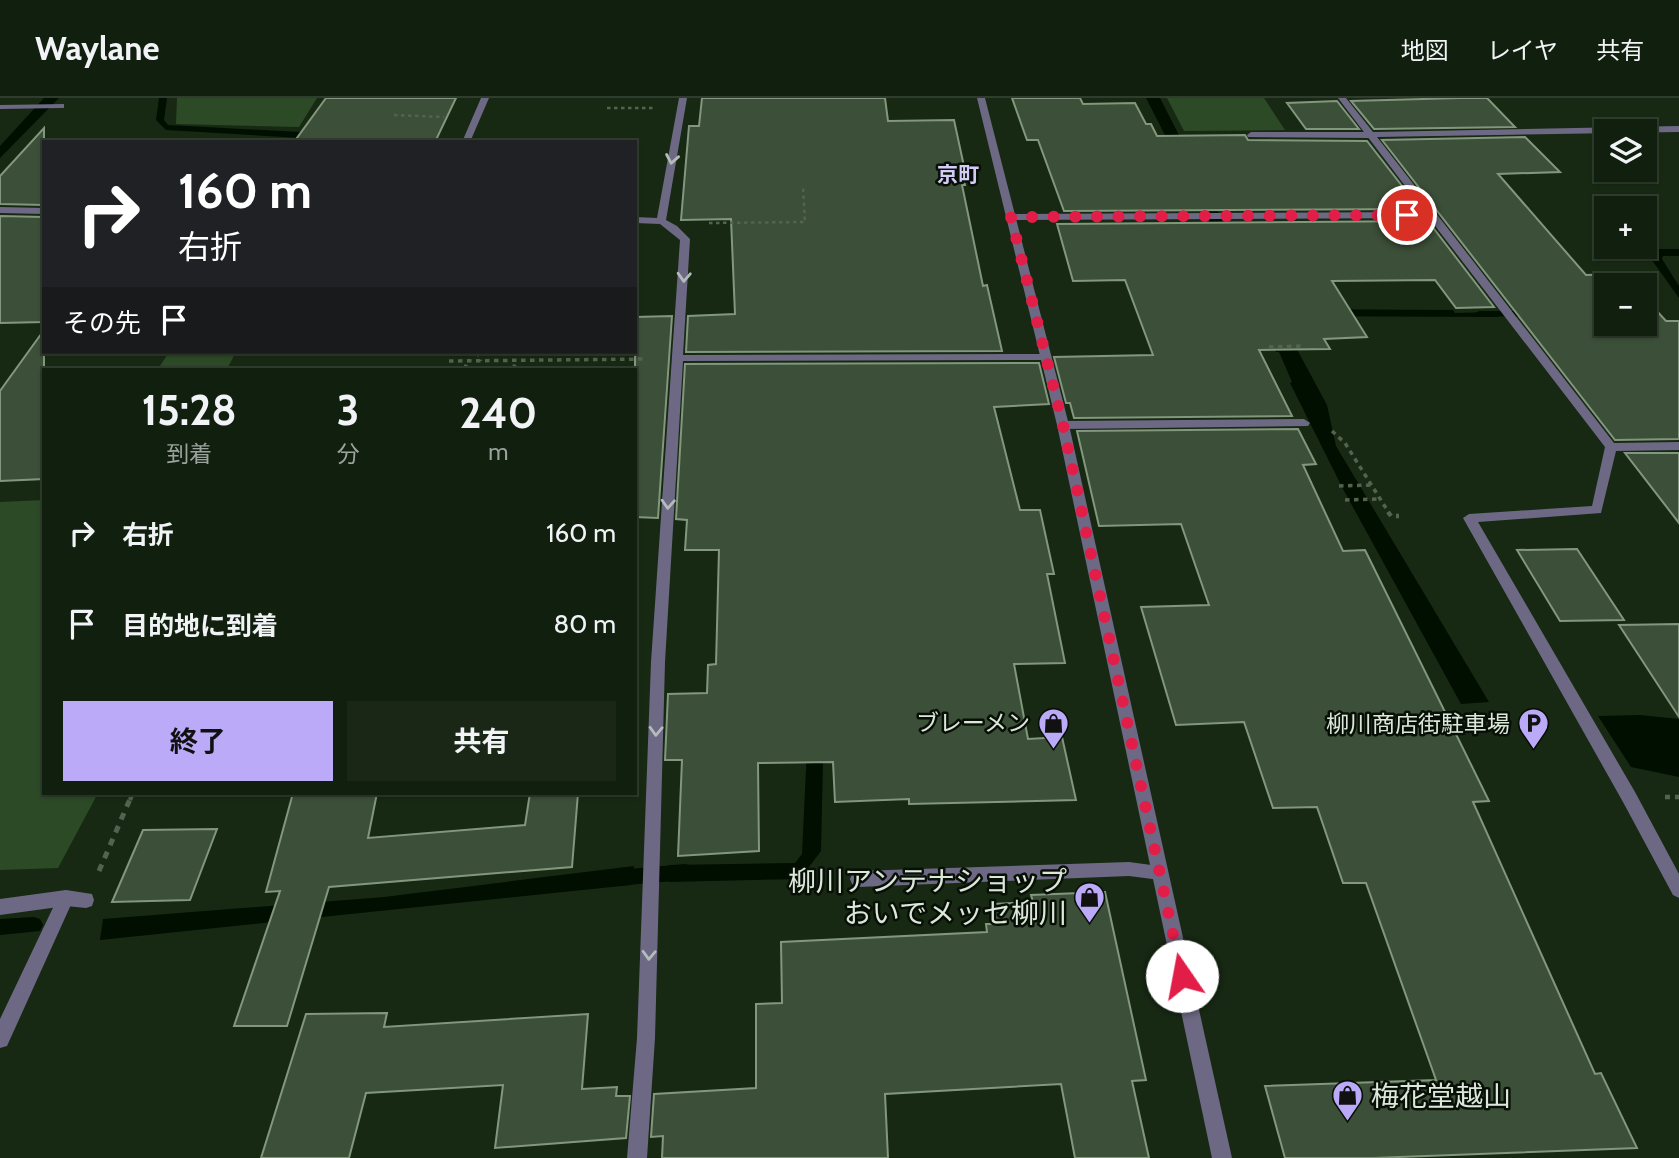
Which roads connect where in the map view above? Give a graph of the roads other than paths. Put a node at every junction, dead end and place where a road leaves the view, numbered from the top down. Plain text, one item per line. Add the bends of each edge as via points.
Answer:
1 (485, 98) edge
2 (981, 98) edge
3 (1342, 98) edge
4 (682, 103) edge
5 (61, 106) dead end
6 (0, 107) edge
7 (1679, 129) edge
8 (1251, 135) dead end
9 (1370, 135) junction
10 (467, 140) edge
11 (0, 210) edge
12 (42, 211) edge
13 (1432, 215) junction
14 (1011, 217) junction
15 (637, 220) edge
16 (667, 223) junction
17 (1046, 357) junction
18 (676, 358) junction
19 (1304, 423) dead end
20 (1063, 425) junction
21 (1679, 446) edge
22 (1611, 447) junction
23 (1160, 872) junction
24 (858, 878) dead end
25 (1679, 890) edge
26 (66, 898) junction
27 (86, 900) road end
28 (0, 907) edge
29 (0, 1038) edge
30 (637, 1158) edge
31 (1222, 1158) edge

1 - 10 street
2 - 14 street
3 - 9 street
4 -> 16 street
5 - 6 street
7 - 9 street
8 - 9 street
9 - 13 street
11 - 12 street
13 - 14 street
13 - 22 street
14 - 17 street
15 - 16 street
16 -> 18 street via 685,239
17 - 18 street
17 - 20 street
18 -> 30 street
19 - 20 street
20 - 23 street
21 - 22 street
22 - 25 street via 1597,510 1469,517
23 - 24 street via 1129,869
23 - 31 street
26 - 27 street
26 - 28 street
26 - 29 street

